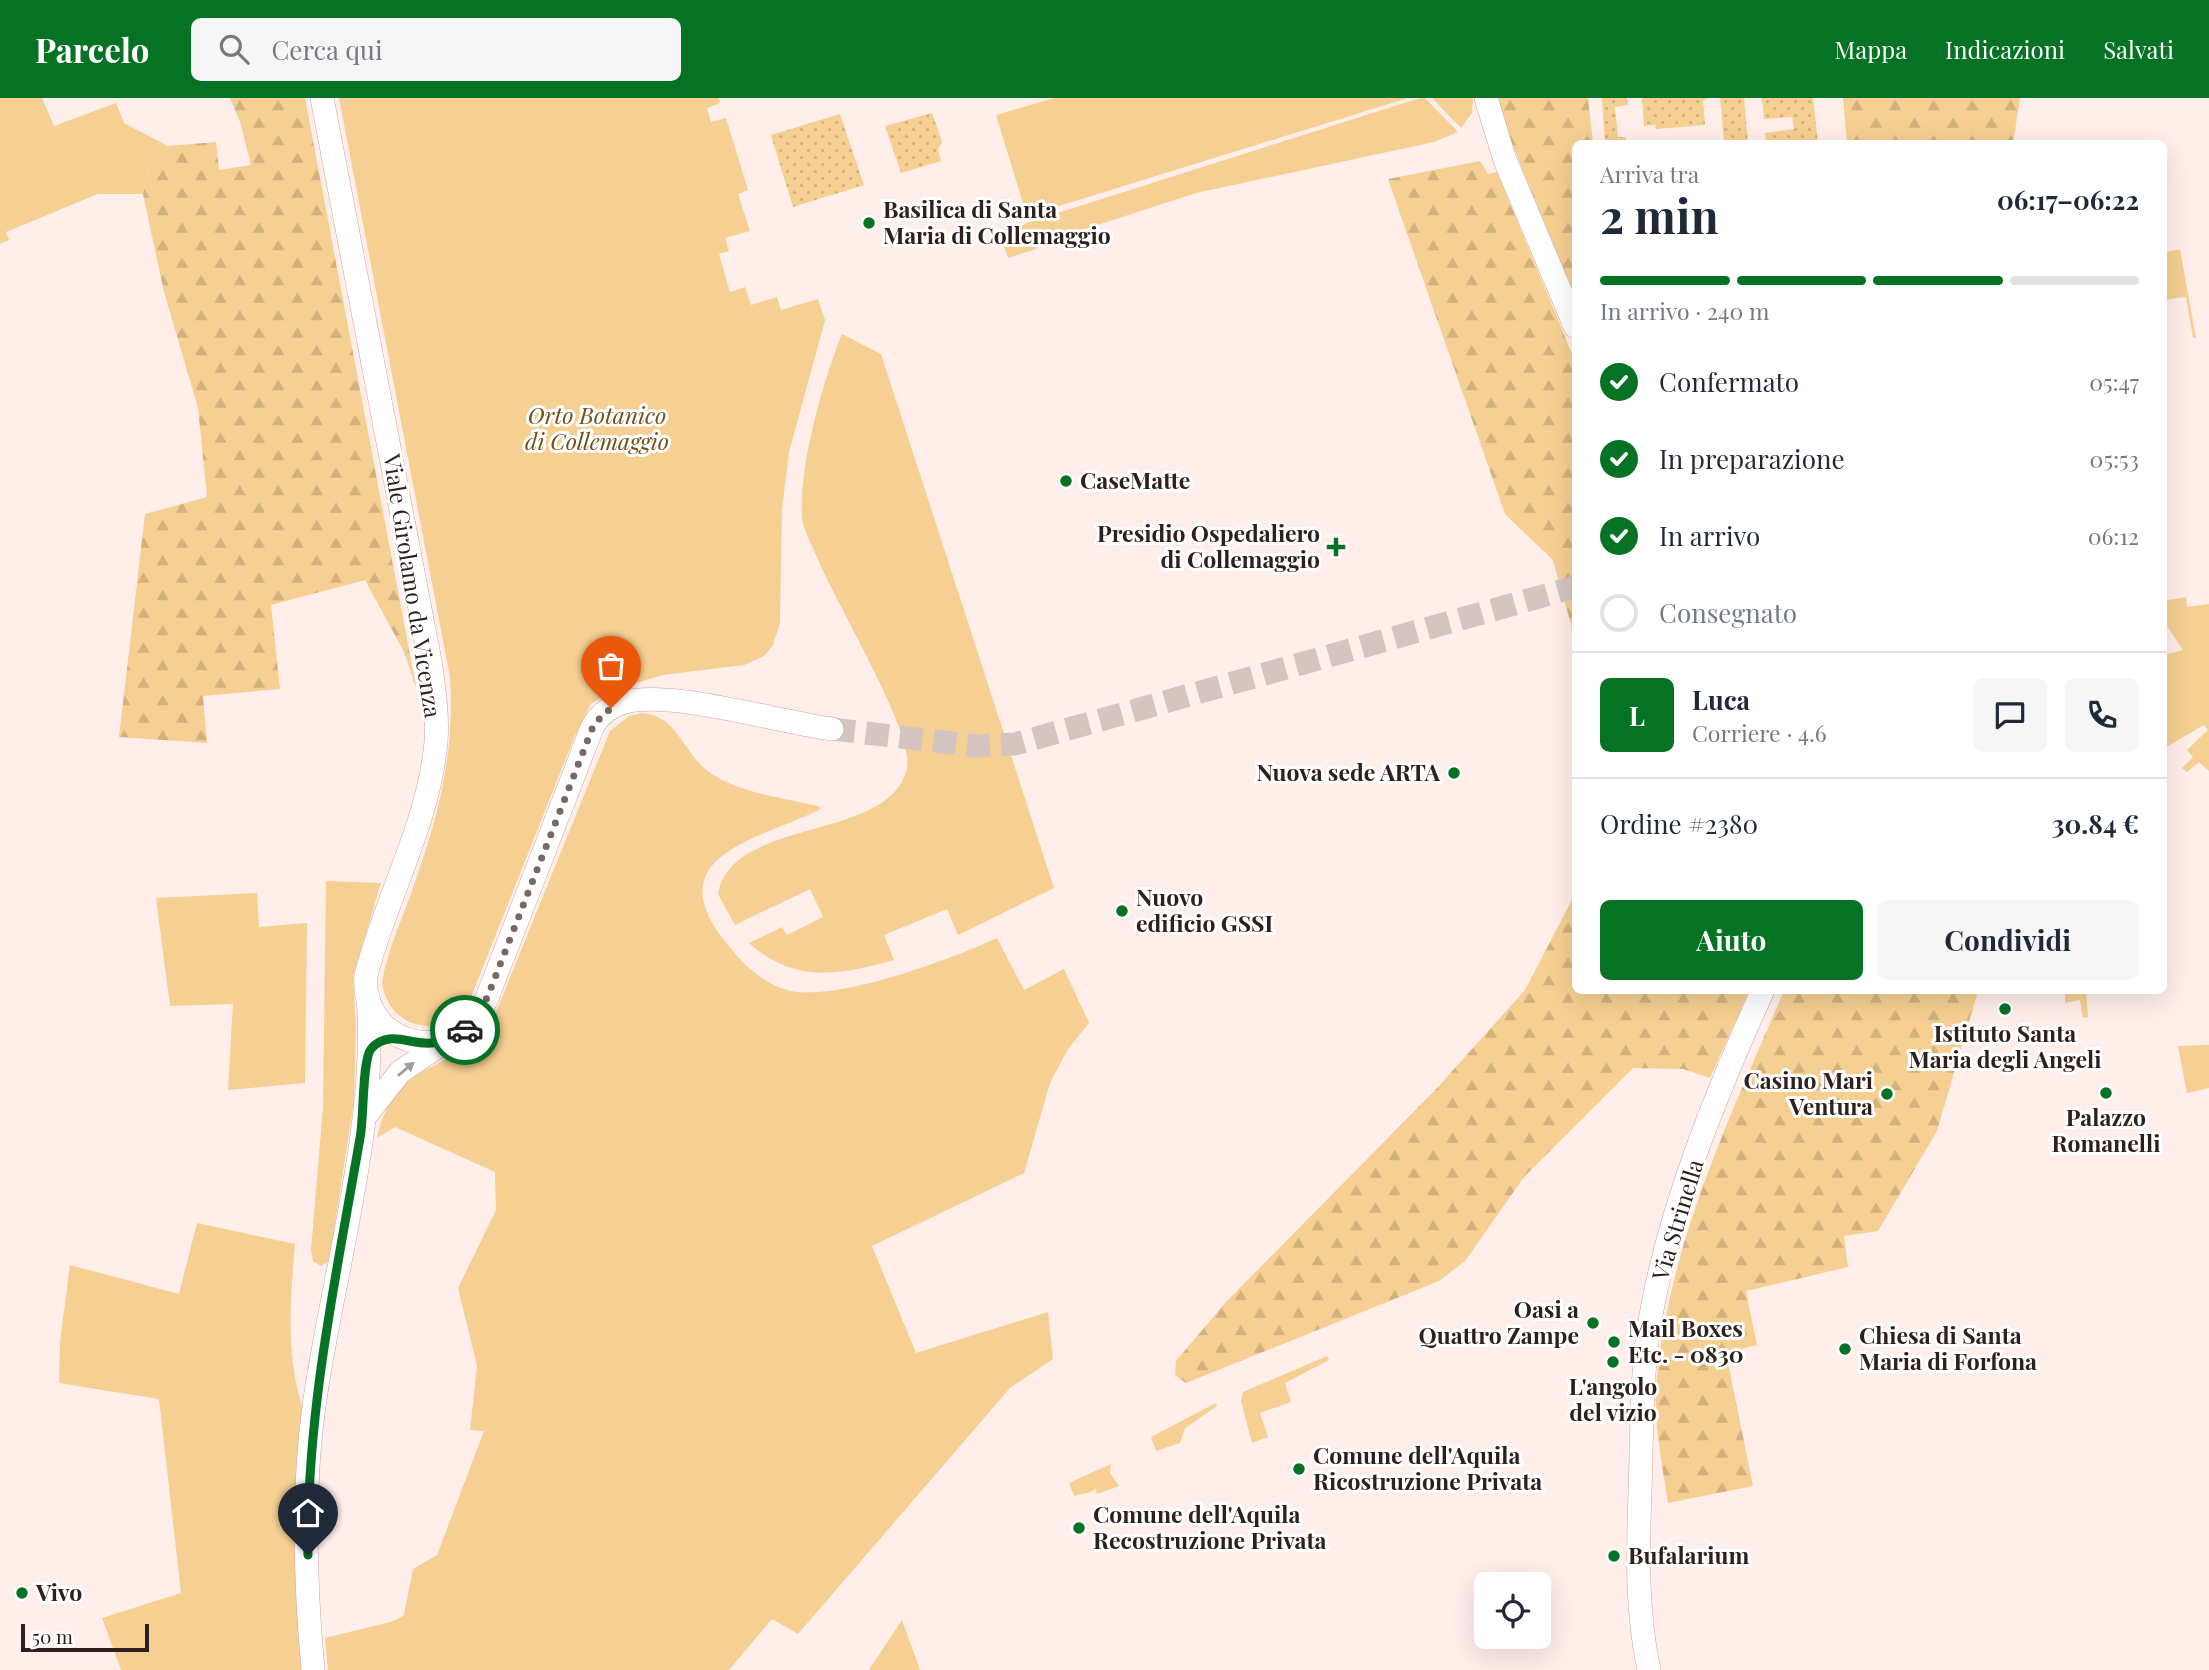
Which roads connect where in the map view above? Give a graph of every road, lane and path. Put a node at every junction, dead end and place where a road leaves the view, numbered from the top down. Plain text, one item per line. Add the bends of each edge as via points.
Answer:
1 (323, 98) edge
2 (1486, 98) edge
3 (1572, 319) edge
4 (832, 729) tunnel mouth
5 (367, 991) junction
6 (1761, 994) edge
7 (377, 1013) junction
8 (456, 1036) junction
9 (407, 1040) junction
10 (374, 1049) junction
11 (365, 1122) junction
12 (313, 1670) edge
13 (1649, 1670) edge

1 - 5 main road, Viale Girolamo da Vicenza via 436,711 428,786 368,966
2 - 3 main road via 1494,130
4 - 8 main road via 668,701 629,701 602,713 487,998 473,1022
5 - 7 main road
5 - 10 main road, Viale Girolamo da Vicenza
6 - 13 main road, Via Strinella via 1692,1168 1661,1271 1649,1330 1638,1564 1641,1627
7 - 9 main road
7 - 10 main road
8 - 9 main road via 430,1043
11 -> 8 main road via 400,1072
9 - 10 main road via 392,1038
10 - 11 main road
11 - 12 main road via 313,1418 308,1550

